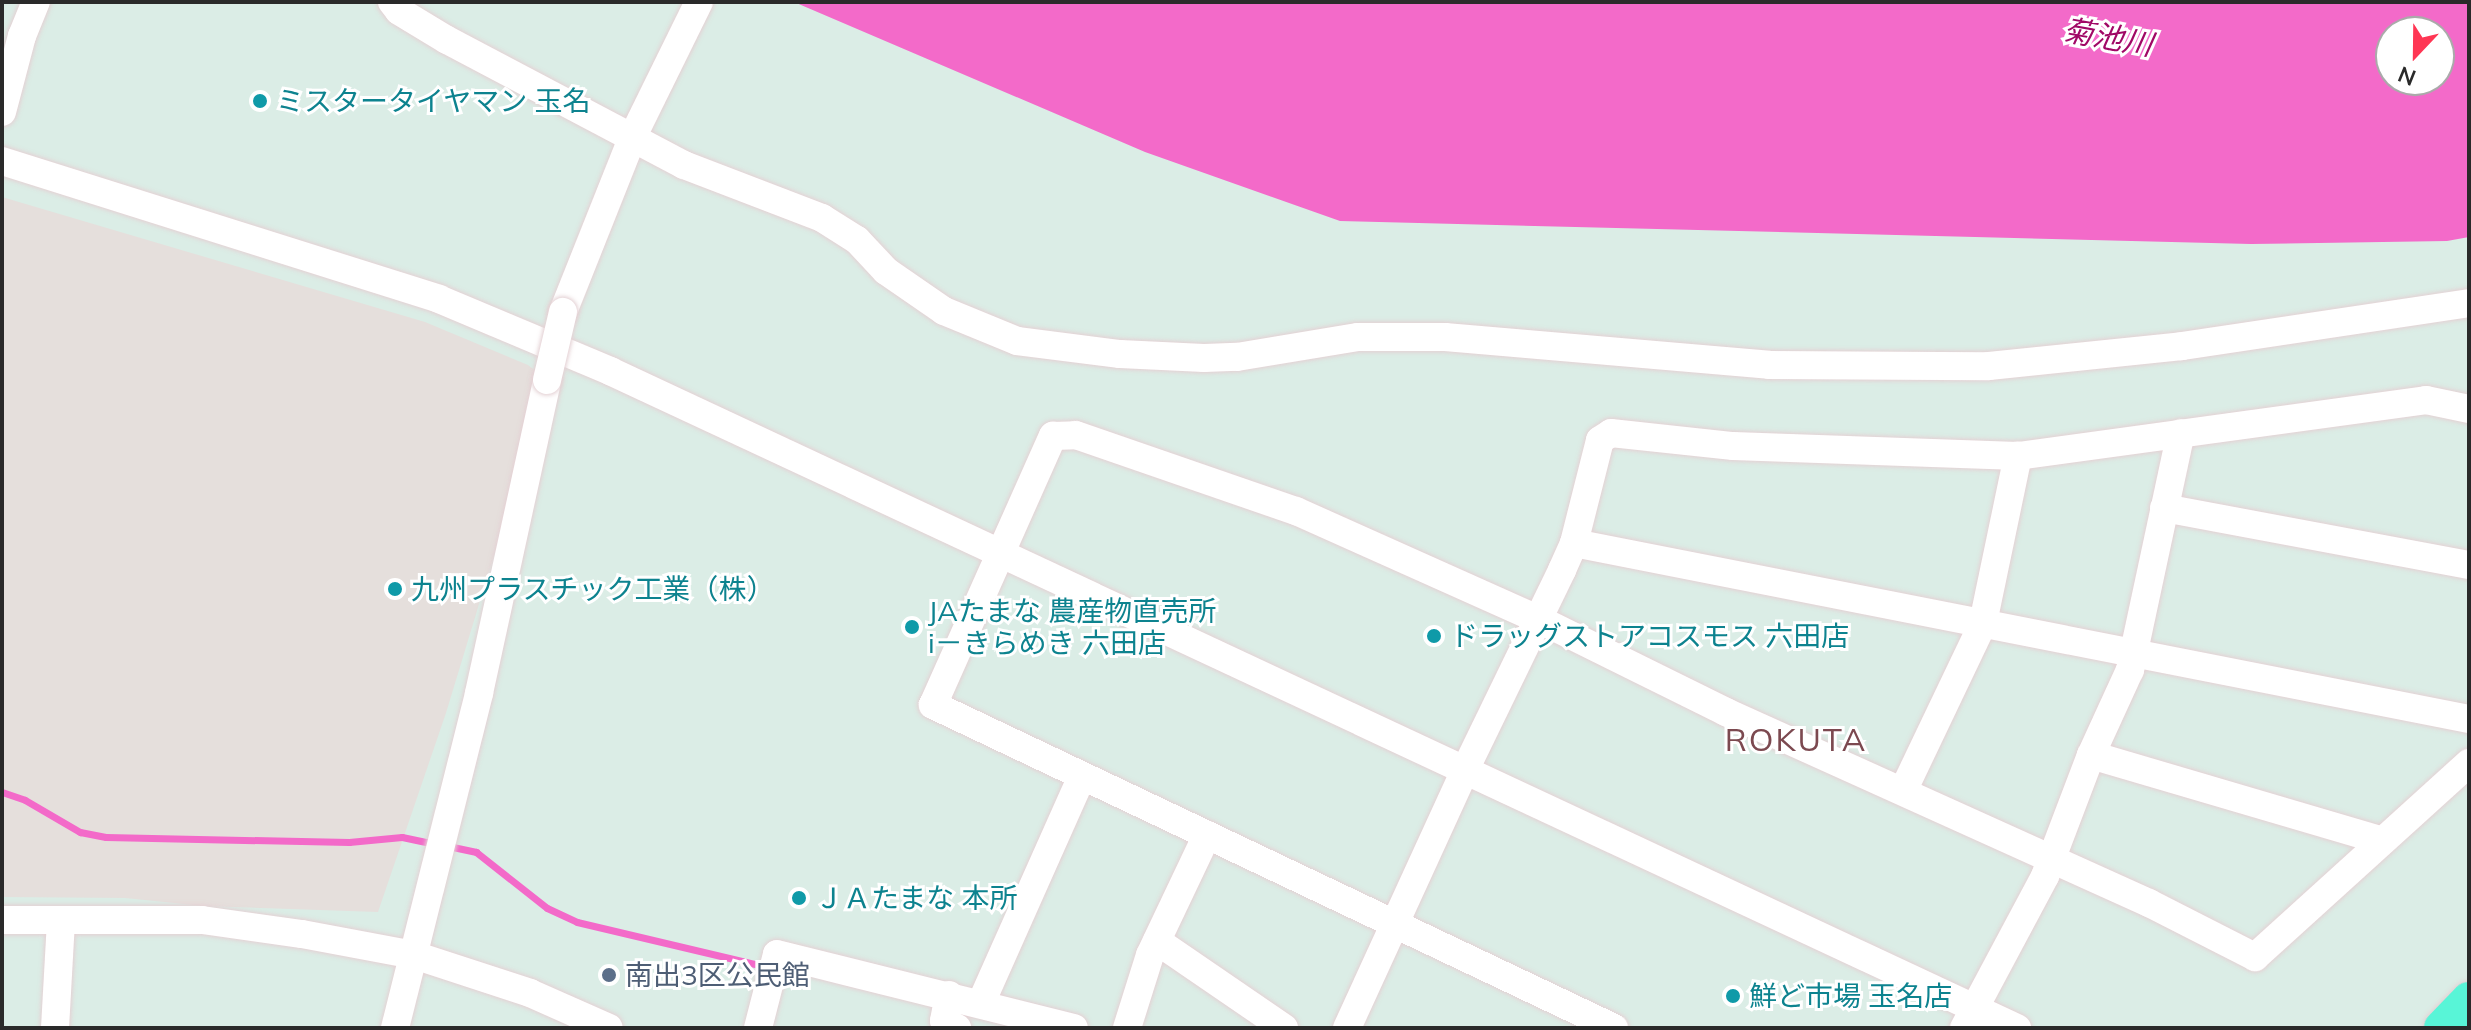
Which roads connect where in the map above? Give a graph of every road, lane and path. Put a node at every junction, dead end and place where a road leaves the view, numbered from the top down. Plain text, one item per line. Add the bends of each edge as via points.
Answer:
1 (36, 2) edge
2 (392, 2) edge
3 (699, 2) edge
4 (2, 112) edge
5 (638, 126) junction
6 (2, 161) edge
7 (2469, 303) edge
8 (2469, 390) edge
9 (2426, 400) junction
10 (2469, 409) edge
11 (2181, 433) junction
12 (2018, 456) junction
13 (2164, 508) junction
14 (1574, 543) junction
15 (999, 556) junction
16 (2469, 565) edge
17 (1540, 620) junction
18 (1983, 623) junction
19 (2130, 653) junction
20 (2469, 719) edge
21 (2091, 755) junction
22 (2469, 763) edge
23 (1464, 772) junction
24 (1082, 776) junction
25 (1903, 791) junction
26 (1207, 835) junction
27 (2380, 840) junction
28 (2051, 861) junction
29 (2, 920) edge
30 (61, 920) junction
31 (1393, 924) junction
32 (1157, 941) junction
33 (414, 955) junction
34 (2469, 1000) edge
35 (981, 1003) junction
36 (950, 1011) edge
37 (1969, 1018) edge
38 (2445, 1027) edge
39 (55, 1028) edge
40 (395, 1028) edge
41 (609, 1028) edge
42 (758, 1028) edge
43 (1074, 1028) edge
44 (1127, 1028) edge
45 (1284, 1028) edge
46 (1347, 1028) edge
47 (1614, 1028) edge
48 (2017, 1028) edge

1 - 4 street
2 - 5 street via 447,40
3 - 5 street
5 - 7 street via 684,165 822,218 944,311 1017,341 1120,354 1237,357 1358,337 1445,337 1769,365 1989,366 2182,346
5 - 33 street, bridge via 563,312 479,693
6 - 15 street via 439,299 794,456
8 - 9 street
9 - 10 street
9 - 11 street
11 - 12 street
11 - 13 street
12 - 14 street via 1733,446 1611,433 1600,440
12 - 18 street
13 - 16 street
13 - 19 street
14 - 17 street
14 - 18 street
15 - 17 street via 1053,436 1076,435 1296,511
15 - 23 street
15 - 24 street via 933,705
17 - 23 street
17 - 25 street
18 - 19 street
18 - 25 street
19 - 20 street
19 - 21 street via 2130,670
21 - 27 street
21 - 28 street
22 - 27 street
23 - 31 street
23 - 37 street
24 - 26 street
24 - 35 street
25 - 28 street
26 - 31 street
26 - 32 street
27 - 28 street via 2255,957
28 - 37 street
29 - 30 street
30 - 33 street via 202,920
30 - 39 street
31 - 46 street
31 - 47 street
32 - 44 street
32 - 45 street
33 - 40 street
33 - 41 street via 530,993
34 - 38 main road
35 - 36 street
35 - 43 street
36 - 42 street via 777,954
37 - 48 street

